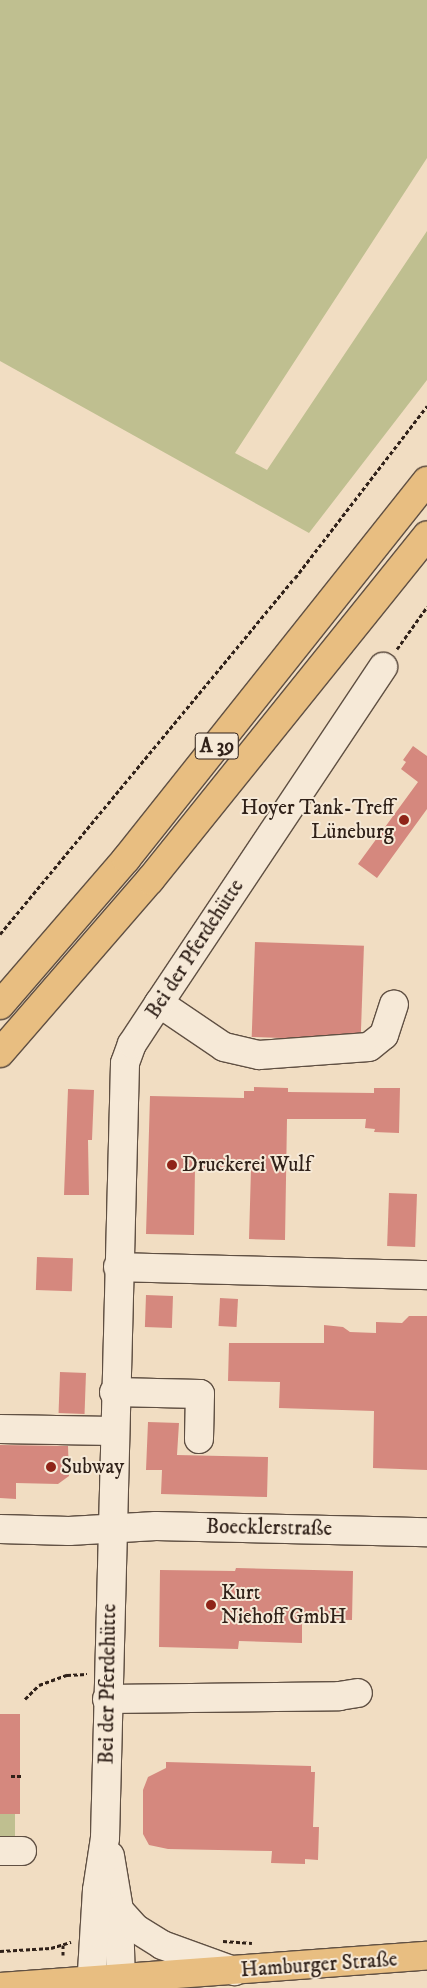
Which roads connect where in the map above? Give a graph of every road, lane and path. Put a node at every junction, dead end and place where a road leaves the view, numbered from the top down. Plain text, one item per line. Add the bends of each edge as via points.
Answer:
1 (427, 406) edge
2 (427, 481) edge
3 (427, 535) edge
4 (427, 607) edge
5 (383, 667) joint
6 (0, 934) edge
7 (159, 1004) junction
8 (0, 1005) edge
9 (394, 1005) dead end
10 (0, 1052) edge
11 (118, 1267) junction
12 (427, 1275) edge
13 (114, 1392) junction
14 (0, 1429) edge
15 (114, 1431) junction
16 (199, 1439) dead end
17 (0, 1529) edge
18 (111, 1530) junction
19 (427, 1532) edge
20 (108, 1687) junction
21 (349, 1694) dead end
22 (25, 1699) dead end
23 (11, 1776) dead end
24 (24, 1776) dead end
25 (105, 1838) junction
26 (120, 1910) junction
27 (80, 1938) dead end
28 (63, 1945) junction
29 (0, 1951) edge
30 (63, 1955) dead end
31 (427, 1956) edge
32 (234, 1971) junction
33 (91, 1984) edge
34 (121, 1984) edge
35 (0, 1987) edge

1 - 6 path via 296,578
2 - 8 main road, A 39 via 126,859
3 - 10 main road, A 39 via 150,880
4 - 5 path
5 - 7 street, Bei der Pferdehütte
7 - 9 street via 224,1047 259,1055 369,1047 384,1035
7 - 11 street, Bei der Pferdehütte via 132,1044 125,1063
11 - 12 street
11 - 13 street, Bei der Pferdehütte
13 - 15 street, Bei der Pferdehütte
13 - 16 street via 200,1394
14 - 15 street
15 - 18 street, Bei der Pferdehütte
17 - 18 street
18 - 19 street, Boecklerstraße via 156,1526
18 - 20 street, Bei der Pferdehütte
20 - 21 street
20 - 22 path via 67,1675 39,1685
20 - 25 street, Bei der Pferdehütte
23 - 24 path
25 - 26 street, Bei der Pferdehütte
25 - 33 street, Bei der Pferdehütte via 97,1890
26 - 32 street via 135,1928 162,1945
26 - 34 street, Bei der Pferdehütte
27 - 28 path
28 - 29 path
28 - 30 path
31 - 32 main road, Hamburger Straße
32 - 34 main road, Hamburger Straße
33 - 34 main road, Hamburger Straße
33 - 35 main road, Hamburger Straße

